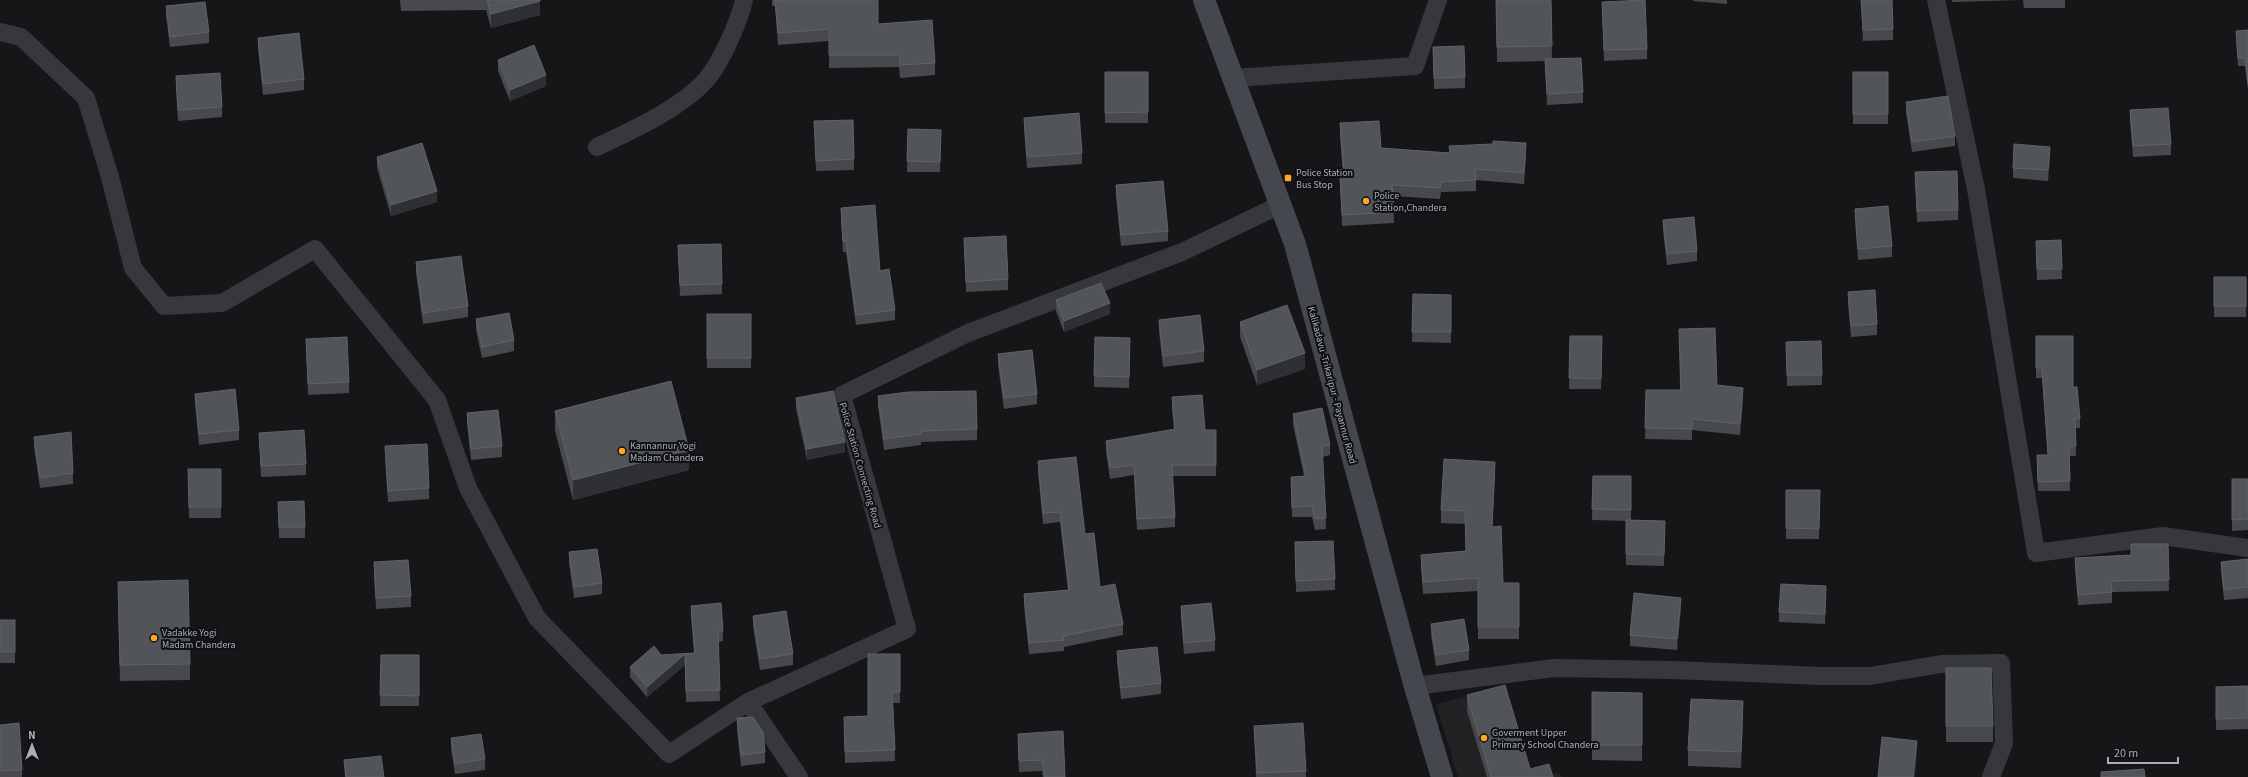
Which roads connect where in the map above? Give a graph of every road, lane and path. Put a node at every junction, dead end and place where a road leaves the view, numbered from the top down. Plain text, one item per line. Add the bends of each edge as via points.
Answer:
1 (744, 0) edge
2 (1204, 0) edge
3 (1438, 0) edge
4 (1936, 0) edge
5 (0, 32) edge
6 (1233, 78) junction
7 (597, 147) dead end
8 (1280, 205) junction
9 (2248, 548) edge
10 (1415, 686) junction
11 (748, 702) junction
12 (799, 777) edge
13 (1442, 777) edge
14 (1990, 777) edge

1 - 7 street via 741,14 726,46 706,80 651,121
2 - 6 main road, Kalikadavu -Trikaripur - Payannur Road
3 - 6 street via 1415,66
4 - 9 street via 1976,190 2036,553 2163,536
5 - 11 street via 21,36 86,98 110,177 133,268 164,306 222,302 315,249 436,400 468,488 537,618 669,754
6 - 8 main road, Kalikadavu -Trikaripur - Payannur Road
8 - 10 main road, Kalikadavu -Trikaripur - Payannur Road via 1295,244
8 - 11 street, Police Station Connecting Road via 1182,252 968,333 842,395 907,628
10 - 13 main road, Kalikadavu -Trikaripur - Payannur Road
10 - 14 street via 1554,668 1870,676 1941,664 2001,663 2004,743
11 - 12 street

